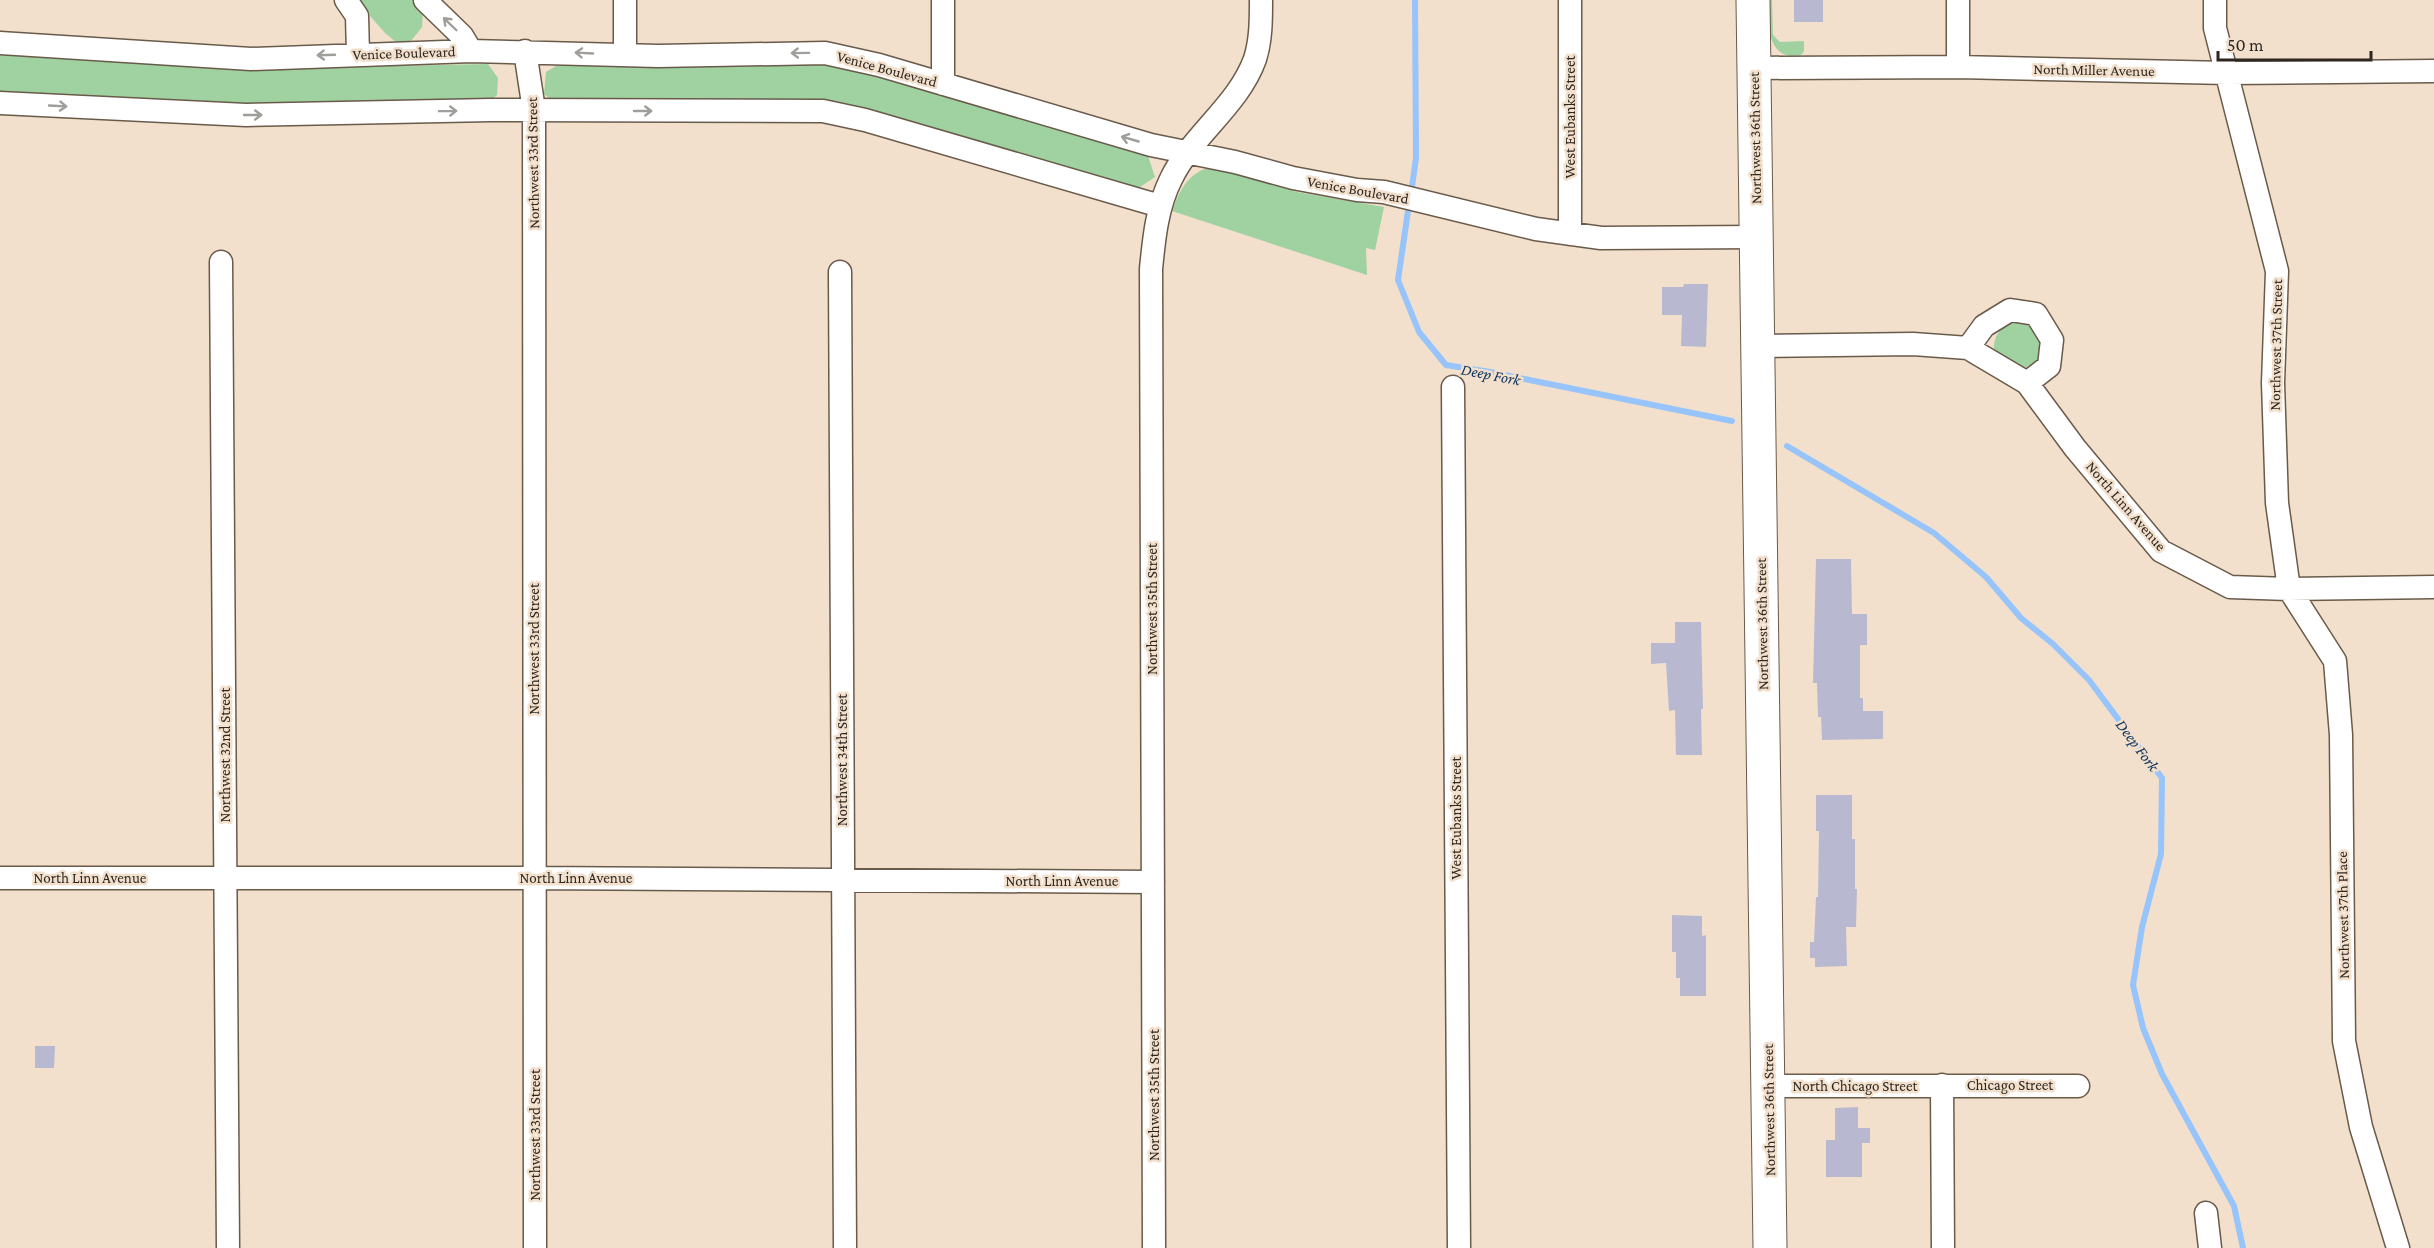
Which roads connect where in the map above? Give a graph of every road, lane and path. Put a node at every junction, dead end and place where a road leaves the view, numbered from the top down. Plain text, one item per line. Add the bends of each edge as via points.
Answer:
1 (346, 0) edge
2 (425, 0) edge
3 (625, 0) edge
4 (943, 0) edge
5 (1261, 0) edge
6 (1570, 0) edge
7 (1753, 0) edge
8 (1958, 0) edge
9 (2215, 0) edge
10 (0, 43) edge
11 (471, 51) junction
12 (525, 51) junction
13 (358, 54) junction
14 (625, 55) junction
15 (1958, 67) junction
16 (1754, 68) junction
17 (2434, 70) edge
18 (2227, 73) junction
19 (944, 84) junction
20 (0, 103) edge
21 (534, 110) junction
22 (1186, 153) junction
23 (1160, 206) junction
24 (1570, 234) junction
25 (1757, 237) junction
26 (221, 262) dead end
27 (840, 272) dead end
28 (1758, 346) junction
29 (1968, 348) junction
30 (2027, 383) junction
31 (1453, 387) dead end
32 (2434, 586) edge
33 (2289, 589) junction
34 (0, 878) edge
35 (226, 878) junction
36 (533, 878) junction
37 (843, 880) junction
38 (1153, 882) junction
39 (1942, 1085) junction
40 (1768, 1086) junction
41 (2078, 1086) dead end
42 (2206, 1213) dead end
43 (228, 1248) edge
44 (535, 1248) edge
45 (845, 1248) edge
46 (1155, 1248) edge
47 (1459, 1248) edge
48 (1770, 1248) edge
49 (1943, 1248) edge
50 (2210, 1248) edge
51 (2398, 1248) edge

1 - 13 street via 357,16
11 -> 2 street via 462,36
3 - 14 street
4 - 19 street
5 - 22 street, Northwest 35th Street via 1259,41 1249,74
6 - 24 street, West Eubanks Street
7 - 16 street, Northwest 36th Street
8 - 15 street
9 - 18 street, Northwest 37th Street via 2215,28
13 -> 10 street, Venice Boulevard via 251,58
11 - 12 street, Venice Boulevard
11 - 13 street, Venice Boulevard
14 -> 12 street, Venice Boulevard
12 - 21 street, Northwest 33rd Street
19 -> 14 street, Venice Boulevard via 825,53
15 - 16 street, North Miller Avenue
15 - 18 street, North Miller Avenue
16 - 25 street, Northwest 36th Street
17 - 18 street, North Miller Avenue
18 - 33 street, Northwest 37th Street via 2277,271 2273,383 2277,503
22 -> 19 street, Venice Boulevard
20 -> 21 street via 246,115
21 -> 23 street via 823,111 866,120
21 - 36 street, Northwest 33rd Street
22 - 23 street, Northwest 35th Street
22 - 24 street, Venice Boulevard
23 - 38 street, Northwest 35th Street via 1151,268
24 - 25 street, Venice Boulevard via 1628,239
25 - 28 street, Northwest 36th Street
26 - 35 street, Northwest 32nd Street
27 - 37 street, Northwest 34th Street
28 - 29 street, North Linn Avenue via 1913,344
28 - 40 street, Northwest 36th Street
29 - 30 street, North Linn Avenue
29 - 30 street via 1984,326 2010,310 2036,314 2052,340 2049,366
30 - 33 street, North Linn Avenue via 2075,448 2161,551 2230,587
31 - 47 street, West Eubanks Street
32 - 33 street, North Linn Avenue
33 - 51 street, Northwest 37th Place via 2335,661 2342,735 2344,1041 2361,1127
34 - 35 street, North Linn Avenue
35 - 36 street, North Linn Avenue
35 - 43 street, Northwest 32nd Street
36 - 37 street, North Linn Avenue
36 - 44 street, Northwest 33rd Street
37 - 38 street, North Linn Avenue
37 - 45 street, Northwest 34th Street
38 - 46 street, Northwest 35th Street
39 - 40 street, North Chicago Street
39 - 41 street, Chicago Street
39 - 49 street
40 - 48 street, Northwest 36th Street
42 - 50 street

